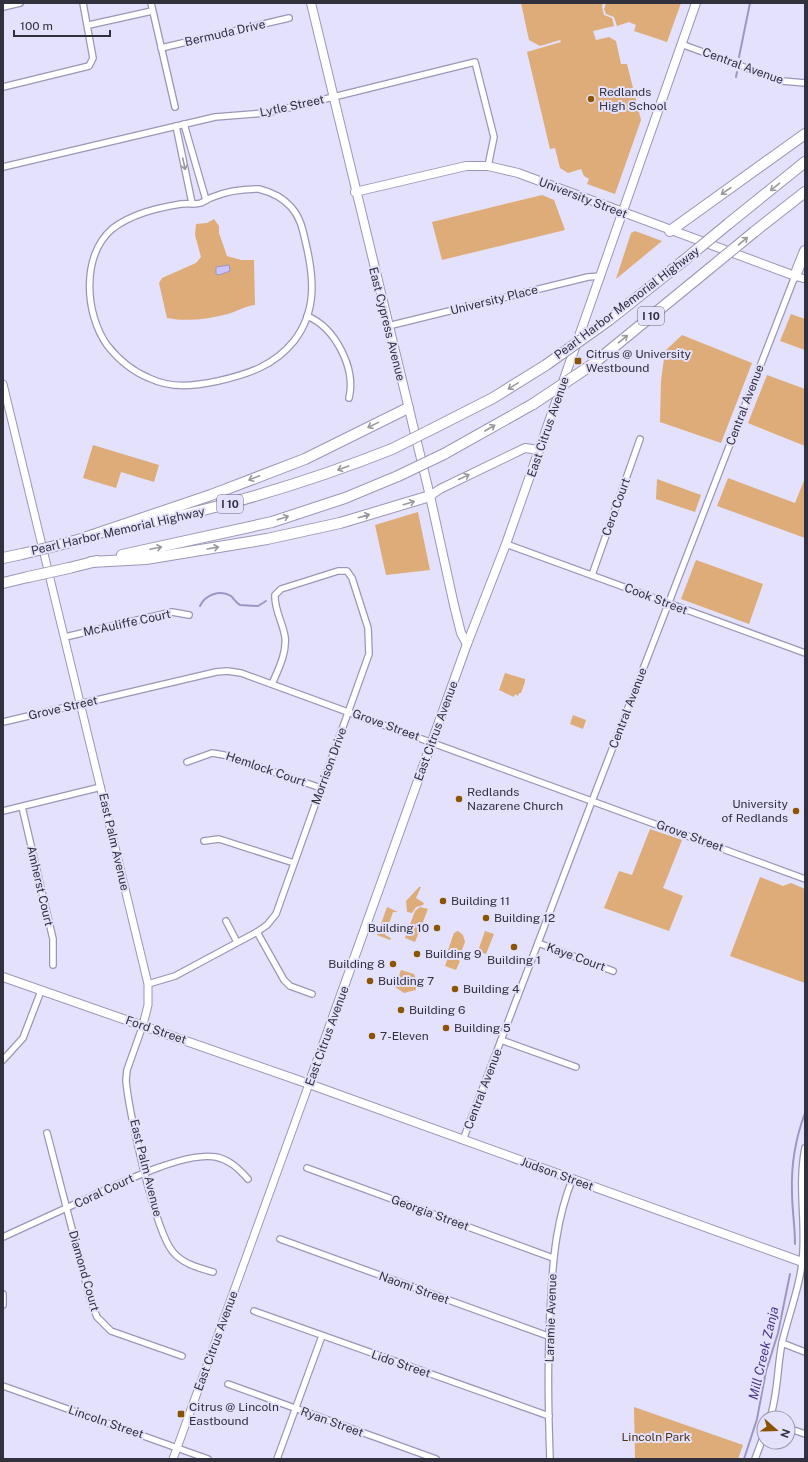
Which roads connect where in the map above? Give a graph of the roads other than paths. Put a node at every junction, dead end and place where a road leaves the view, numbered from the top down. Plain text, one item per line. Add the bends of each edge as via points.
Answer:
1 (20, 3) edge
2 (83, 3) edge
3 (151, 3) edge
4 (311, 3) edge
5 (696, 3) edge
6 (3, 7) edge
7 (152, 11) junction
8 (289, 18) dead end
9 (89, 25) junction
10 (681, 44) junction
11 (161, 48) junction
12 (805, 83) edge
13 (3, 87) edge
14 (333, 97) junction
15 (175, 107) dead end
16 (184, 124) junction
17 (176, 126) junction
18 (805, 134) edge
19 (805, 162) edge
20 (488, 166) junction
21 (3, 167) edge
22 (355, 192) junction
23 (805, 192) edge
24 (206, 200) junction
25 (192, 203) junction
26 (622, 212) junction
27 (670, 230) junction
28 (805, 251) edge
29 (601, 276) junction
30 (795, 276) junction
31 (805, 279) edge
32 (307, 316) junction
33 (388, 326) junction
34 (3, 384) edge
35 (349, 398) dead end
36 (408, 408) junction
37 (640, 439) dead end
38 (539, 450) junction
39 (430, 496) junction
40 (87, 538) junction
41 (506, 544) junction
42 (3, 558) edge
43 (91, 562) junction
44 (592, 575) junction
45 (3, 583) edge
46 (669, 604) junction
47 (189, 614) dead end
48 (65, 636) junction
49 (467, 644) junction
50 (805, 653) edge
51 (272, 684) junction
52 (81, 704) junction
53 (349, 712) junction
54 (3, 722) edge
55 (432, 742) junction
56 (187, 762) dead end
57 (101, 787) junction
58 (321, 788) junction
59 (592, 801) junction
60 (22, 807) junction
61 (3, 811) edge
62 (204, 841) dead end
63 (294, 863) junction
64 (805, 879) edge
65 (226, 921) dead end
66 (257, 932) junction
67 (237, 942) junction
68 (538, 943) junction
69 (53, 965) dead end
70 (613, 971) dead end
71 (3, 977) edge
72 (148, 984) junction
73 (41, 991) junction
74 (312, 994) dead end
75 (143, 1025) junction
76 (501, 1040) junction
77 (3, 1060) edge
78 (576, 1067) dead end
79 (309, 1084) junction
80 (47, 1133) dead end
81 (463, 1140) junction
82 (805, 1148) edge
83 (306, 1168) dead end
84 (145, 1172) junction
85 (248, 1179) dead end
86 (572, 1180) junction
87 (66, 1208) junction
88 (3, 1237) edge
89 (280, 1240) dead end
90 (553, 1258) junction
91 (804, 1263) edge
92 (214, 1272) dead end
93 (3, 1294) edge
94 (3, 1305) edge
95 (254, 1311) dead end
96 (322, 1336) junction
97 (548, 1336) junction
98 (782, 1343) junction
99 (805, 1352) edge
100 (182, 1356) dead end
101 (228, 1384) dead end
102 (3, 1386) edge
103 (295, 1408) junction
104 (773, 1410) edge
105 (549, 1416) junction
106 (178, 1448) junction
107 (174, 1459) edge
108 (208, 1459) edge
109 (277, 1459) edge
110 (436, 1459) edge
111 (550, 1459) edge

1 - 6 street
2 - 9 street
3 - 7 street
4 - 14 main road, East Cypress Avenue
5 - 10 main road, East Citrus Avenue
7 - 9 street
7 - 11 street
8 - 11 street, Bermuda Drive
9 - 13 street via 93,58 89,66
10 - 12 street, Central Avenue via 782,81
10 - 26 main road, East Citrus Avenue
11 - 15 street
14 - 16 street, Lytle Street via 265,113 215,117
14 - 20 street, Lytle Street via 475,62 494,136
14 - 22 main road, East Cypress Avenue
16 - 17 street, Lytle Street
16 - 24 street
17 - 21 street, Lytle Street
17 -> 25 street
18 -> 27 highway
19 -> 40 highway, Pearl Harbor Memorial Highway / I 10, bridge via 609,320 546,365 493,398 392,449 346,468 207,511
20 - 22 main road, University Street via 457,167
20 - 26 main road, University Street via 518,173
22 - 33 main road, East Cypress Avenue
43 -> 23 highway, Pearl Harbor Memorial Highway / I 10, bridge via 272,522 345,498 444,454 533,404 593,364
24 - 25 street via 199,204
24 - 32 street via 240,190 259,189 277,196 290,206 302,226 312,273 313,294
25 - 32 street via 138,214 121,223 101,242 94,256 89,276 92,306 106,343 119,359 150,379 178,386 196,386 260,369 279,356 294,341
26 - 27 main road, University Street
26 - 29 main road, East Citrus Avenue
27 - 30 main road, University Street
28 - 30 highway
29 - 33 street, University Place
29 - 38 main road, East Citrus Avenue
30 - 31 street, University Street
30 - 46 street, Central Avenue
32 - 35 street via 328,331 340,350 352,387
33 - 36 main road, East Cypress Avenue
34 - 48 street, East Palm Avenue
36 - 39 main road, East Cypress Avenue
36 -> 40 highway via 305,458 211,495
37 - 44 street, Cero Court
39 -> 38 main road via 525,448
38 - 41 main road, East Citrus Avenue
43 -> 39 highway via 146,559 267,538 340,523
39 - 49 main road, East Cypress Avenue via 461,633
40 - 42 highway, Pearl Harbor Memorial Highway / I 10, bridge
41 - 44 street, Cook Street
41 - 49 main road, East Citrus Avenue
43 - 45 highway, Pearl Harbor Memorial Highway / I 10, bridge
44 - 46 street, Cook Street
46 - 50 street, Cook Street
46 - 59 street, Central Avenue
47 - 48 street, McAuliffe Court via 172,612
48 - 52 street, East Palm Avenue
49 - 55 main road, East Citrus Avenue
51 - 52 street, Grove Street via 241,673 216,672
51 - 53 street, Grove Street
51 - 53 street, Morrison Drive via 285,646 276,595 281,589 338,570 347,572 352,578 370,641 369,654
52 - 54 street, Grove Street
52 - 57 street, East Palm Avenue
53 - 55 street, Grove Street
53 - 58 street, Morrison Drive
55 - 59 street, Grove Street
55 - 79 main road, East Citrus Avenue
56 - 58 street, Hemlock Court via 217,753
57 - 60 street
57 - 72 street, East Palm Avenue
58 - 63 street, Morrison Drive
59 - 64 street, Grove Street
59 - 68 street, Central Avenue
60 - 61 street
60 - 69 street, Amherst Court via 53,939
62 - 63 street via 219,839
63 - 66 street, Morrison Drive via 276,914
65 - 67 street
66 - 67 street, Morrison Drive
66 - 74 street via 284,980 290,986
67 - 72 street, Morrison Drive via 175,976
68 - 70 street, Kaye Court
68 - 76 street, Central Avenue
71 - 73 main road, Ford Street
72 - 75 street, East Palm Avenue via 148,1006
73 - 75 main road, Ford Street
73 - 77 street via 23,1038
75 - 79 main road, Ford Street
75 - 84 street, East Palm Avenue via 126,1080
76 - 78 street
76 - 81 street, Central Avenue
79 - 81 main road, Judson Street
79 - 106 street, East Citrus Avenue
80 - 87 street, Diamond Court
81 - 86 main road, Judson Street
82 - 91 street via 800,1187
83 - 90 street, Georgia Street
84 - 85 street, Coral Court via 191,1158 216,1157 230,1162
84 - 87 street, Coral Court
84 - 92 street, East Palm Avenue via 161,1227 173,1252 190,1265
86 - 90 street, Laramie Avenue via 561,1212
86 - 91 main road, Judson Street
87 - 88 street, Coral Court
87 - 100 street, Diamond Court via 97,1317 111,1331
89 - 97 street, Naomi Street
90 - 97 street, Laramie Avenue
91 - 98 street
93 - 94 street
95 - 96 street, Lido Street
96 - 103 street
96 - 105 street, Lido Street
97 - 105 street, Laramie Avenue
98 - 99 street
98 - 104 street
101 - 103 street, Ryan Street
102 - 106 street, Lincoln Street
103 - 109 street
103 - 110 street, Ryan Street
105 - 111 street, Laramie Avenue
106 - 107 street, East Citrus Avenue
106 - 108 street, Lincoln Street

